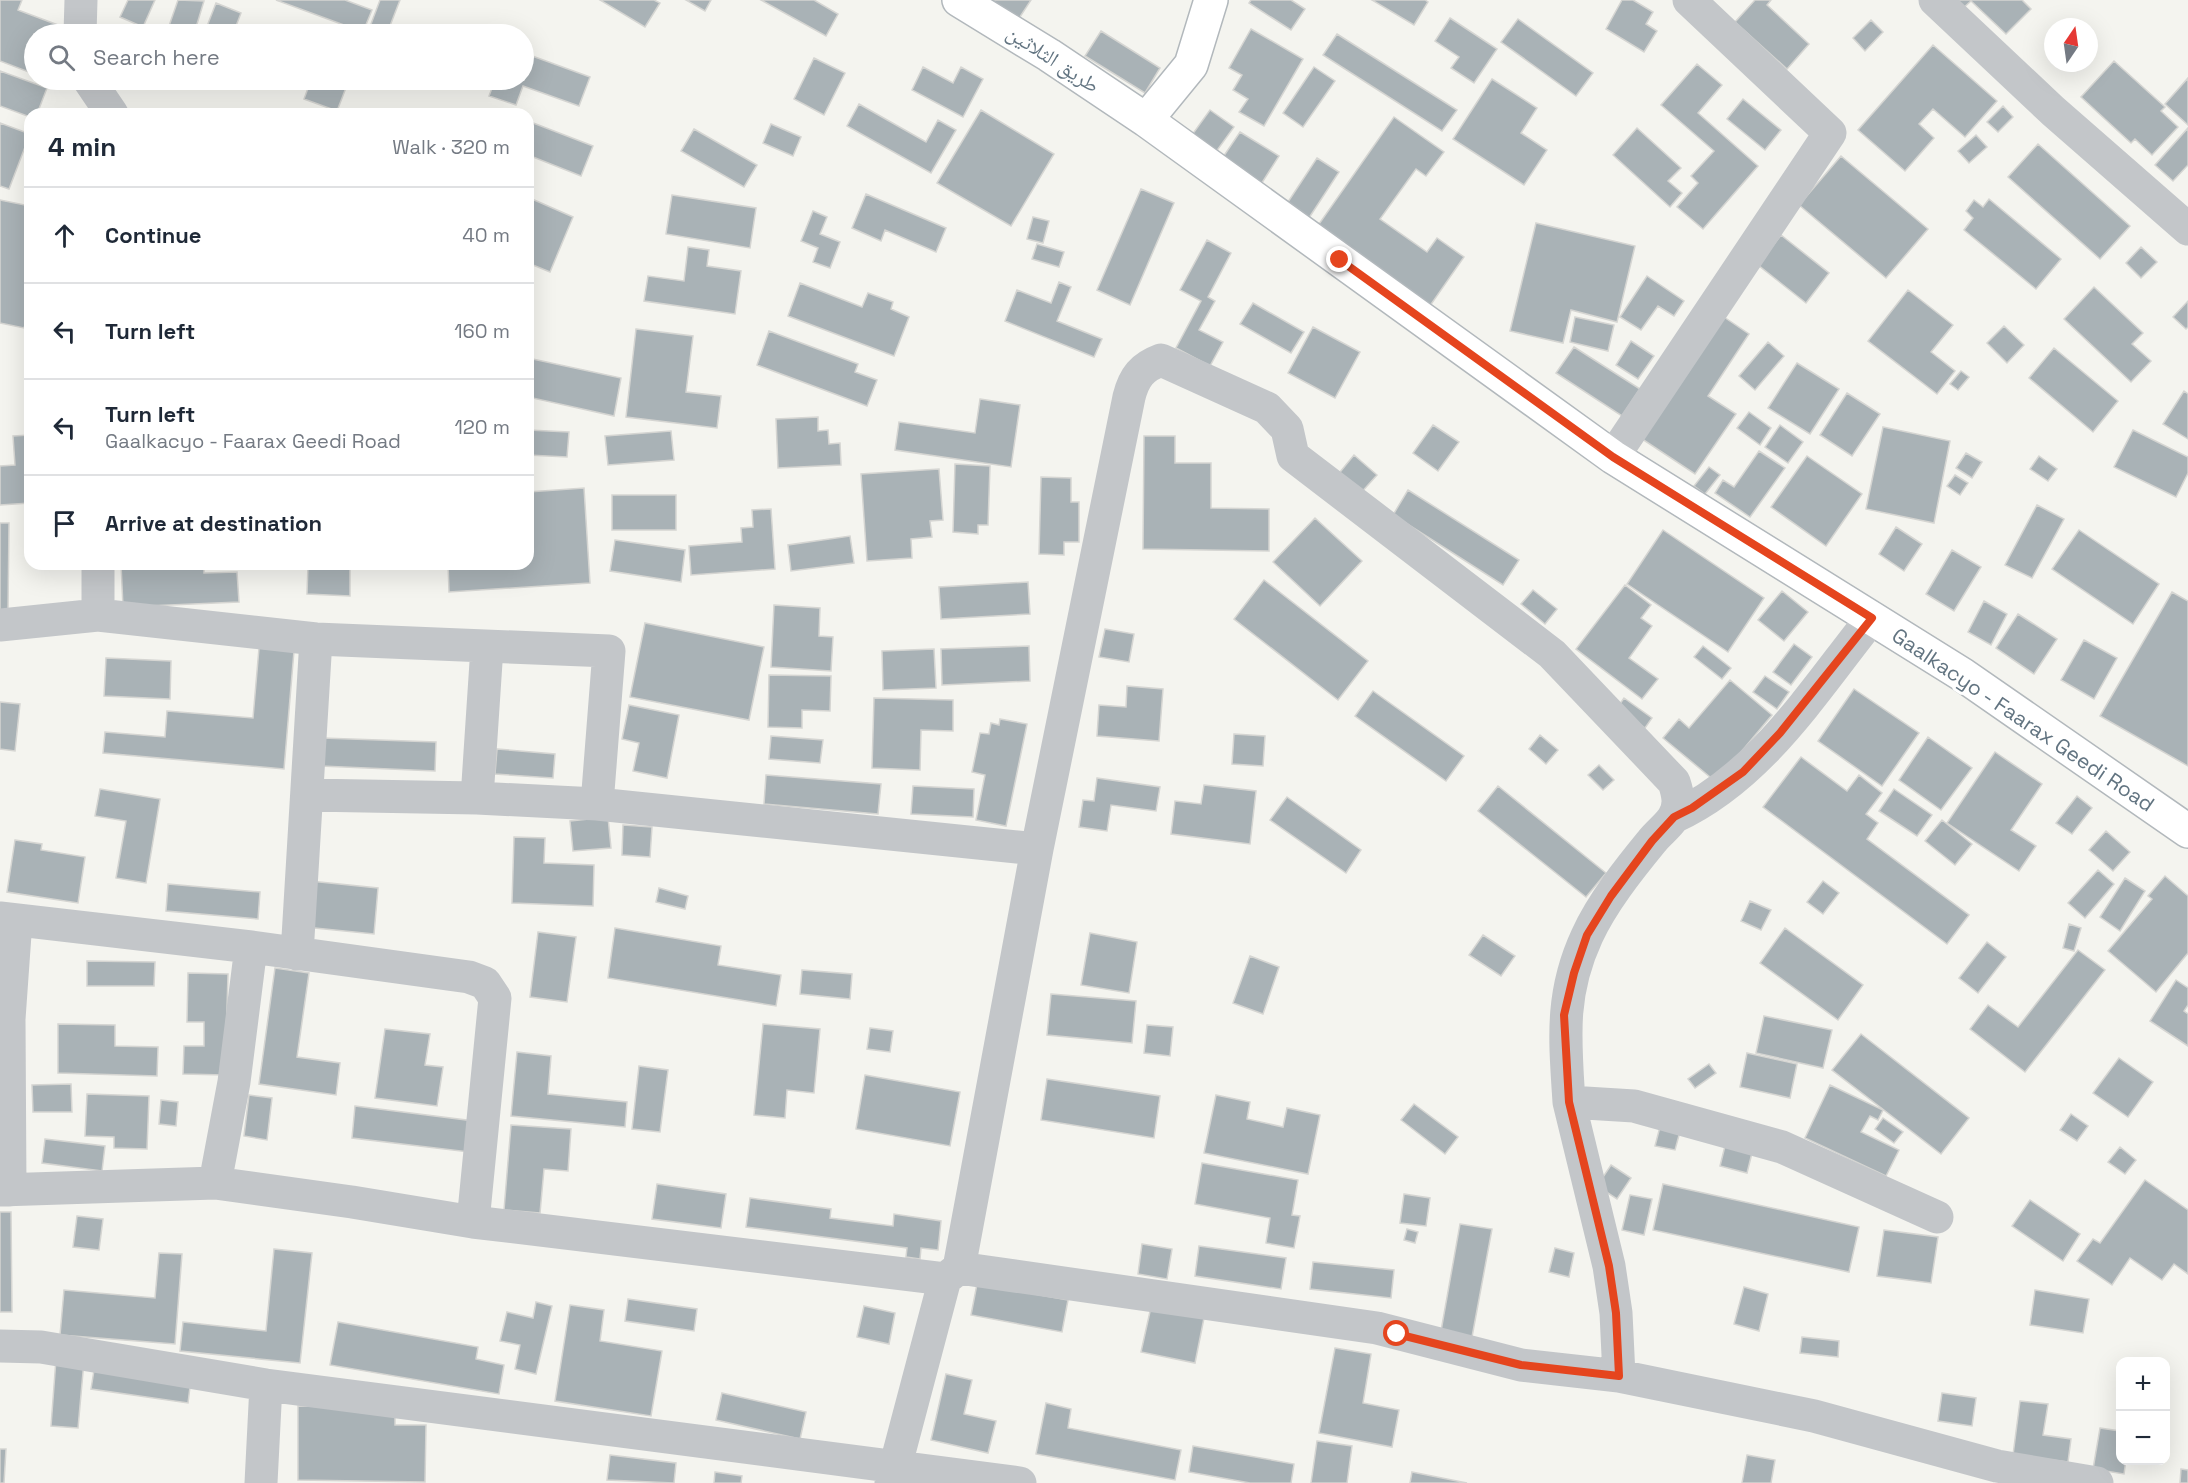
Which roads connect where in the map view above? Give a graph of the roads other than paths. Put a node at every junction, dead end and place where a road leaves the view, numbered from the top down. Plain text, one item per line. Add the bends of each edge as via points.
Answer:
1 (81, 0) edge
2 (959, 0) edge
3 (1211, 0) edge
4 (1689, 0) edge
5 (1935, 0) edge
6 (80, 24) edge
7 (96, 90) edge
8 (108, 108) edge
9 (1146, 120) junction
10 (2188, 229) edge
11 (1613, 457) junction
12 (98, 570) edge
13 (98, 615) junction
14 (1872, 618) junction
15 (0, 625) edge
16 (316, 639) junction
17 (487, 647) junction
18 (308, 795) junction
19 (477, 798) junction
20 (597, 804) junction
21 (1674, 817) junction
22 (2188, 831) edge
23 (1037, 849) junction
24 (8, 919) edge
25 (251, 947) junction
26 (297, 954) junction
27 (1569, 1102) junction
28 (215, 1183) junction
29 (5, 1190) edge
30 (1937, 1217) dead end
31 (473, 1222) junction
32 (952, 1274) junction
33 (0, 1346) edge
34 (1619, 1376) junction
35 (266, 1385) junction
36 (1996, 1474) edge
37 (894, 1475) edge
38 (261, 1483) edge
39 (1020, 1483) edge
40 (2097, 1483) edge

1 - 6 street
2 - 9 main road, طريق الثلاثين
3 - 9 main road via 1191,65
4 - 11 street via 1830,133
5 - 10 street via 2053,111
7 - 8 street
9 - 11 main road, Gaalkacyo - Faarax Geedi Road
11 - 14 main road, Gaalkacyo - Faarax Geedi Road
12 - 13 street
13 - 15 street
13 - 16 street
14 - 21 street via 1780,733 1743,772
14 - 22 main road, Gaalkacyo - Faarax Geedi Road via 1963,675
16 - 17 street
16 - 18 street
17 - 19 street
17 - 20 street via 609,651
18 - 19 street
18 - 26 street
19 - 20 street
20 - 23 street
21 - 23 street via 1679,800 1674,782 1552,654 1293,456 1287,429 1267,408 1161,360 1148,365 1133,379
21 - 27 street via 1645,850 1587,935 1564,1015
23 - 32 street
24 - 25 street
24 - 29 street
25 - 26 street
25 - 28 street via 234,1082
26 - 31 street via 469,977 485,983 495,998
27 - 30 street via 1634,1106 1782,1147
27 - 34 street via 1609,1266
28 - 29 street
28 - 31 street
31 - 32 street
32 - 34 street via 1377,1328 1521,1365
32 - 37 street
33 - 35 street via 41,1347
34 - 36 street via 1815,1416
35 - 37 street
35 - 38 street
36 - 40 street
37 - 39 street

